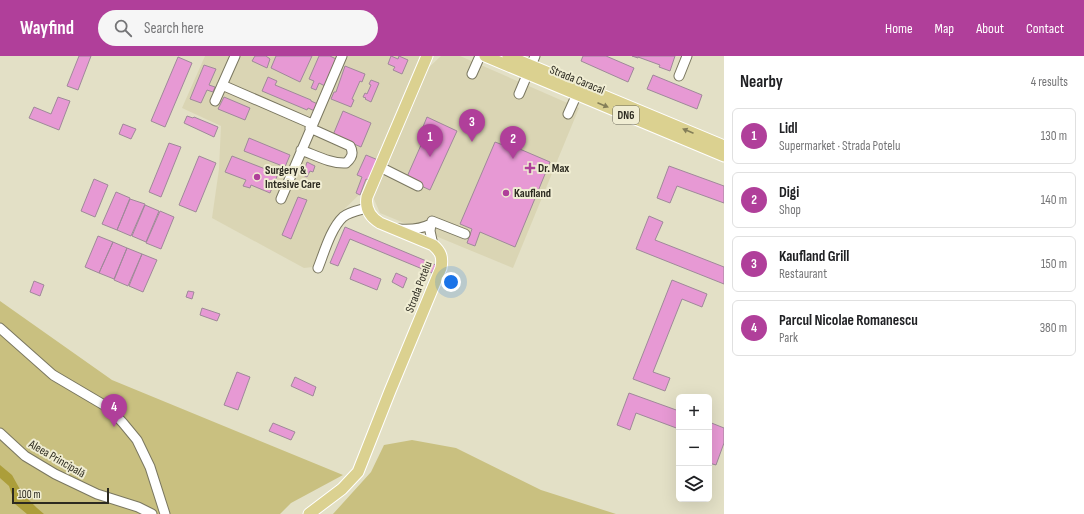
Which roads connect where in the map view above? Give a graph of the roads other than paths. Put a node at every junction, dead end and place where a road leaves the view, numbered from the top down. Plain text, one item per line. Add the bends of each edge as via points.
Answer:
1 (235, 56) edge
2 (342, 56) edge
3 (434, 56) edge
4 (480, 56) edge
5 (485, 56) edge
6 (508, 56) edge
7 (687, 56) edge
8 (425, 61) edge
9 (532, 65) edge
10 (472, 74) dead end
11 (679, 76) dead end
12 (222, 85) junction
13 (519, 94) dead end
14 (577, 94) junction
15 (215, 101) dead end
16 (568, 114) dead end
17 (311, 126) junction
18 (724, 146) edge
19 (301, 150) junction
20 (724, 156) edge
21 (380, 167) junction
22 (418, 186) dead end
23 (281, 199) dead end
24 (367, 208) junction
25 (432, 221) dead end
26 (394, 229) junction
27 (465, 234) dead end
28 (433, 245) junction
29 (318, 268) dead end
30 (0, 328) edge
31 (0, 433) edge
32 (152, 514) edge
33 (165, 514) edge
34 (309, 514) edge

1 - 12 street
2 - 17 street
3 - 8 main road
4 - 10 street
5 - 9 main road, Strada Caracal / DN6
6 - 9 main road, Strada Caracal / DN6
7 - 11 street
8 - 21 main road
9 - 13 street
9 - 14 main road, Strada Caracal / DN6
18 -> 9 main road, Strada Caracal / DN6
12 - 15 street
12 - 17 street
14 - 16 street
14 -> 20 main road, Strada Caracal / DN6
17 - 19 street
17 - 19 street via 350,146 353,154 351,159 346,163 334,162
19 - 23 street
21 - 22 street
21 - 24 main road via 367,197
24 - 26 main road, Strada Potelu via 373,218
24 - 29 street via 344,217 333,231
25 - 27 street
26 - 28 main road, Strada Potelu
26 - 28 street via 411,230 430,224
28 - 34 main road, Strada Potelu via 439,250 443,260 439,276 364,460 349,484
30 - 33 street via 53,375 109,408 123,423 137,440 150,467
31 - 32 street, Aleea Principală via 25,456 55,474 97,494 138,506

